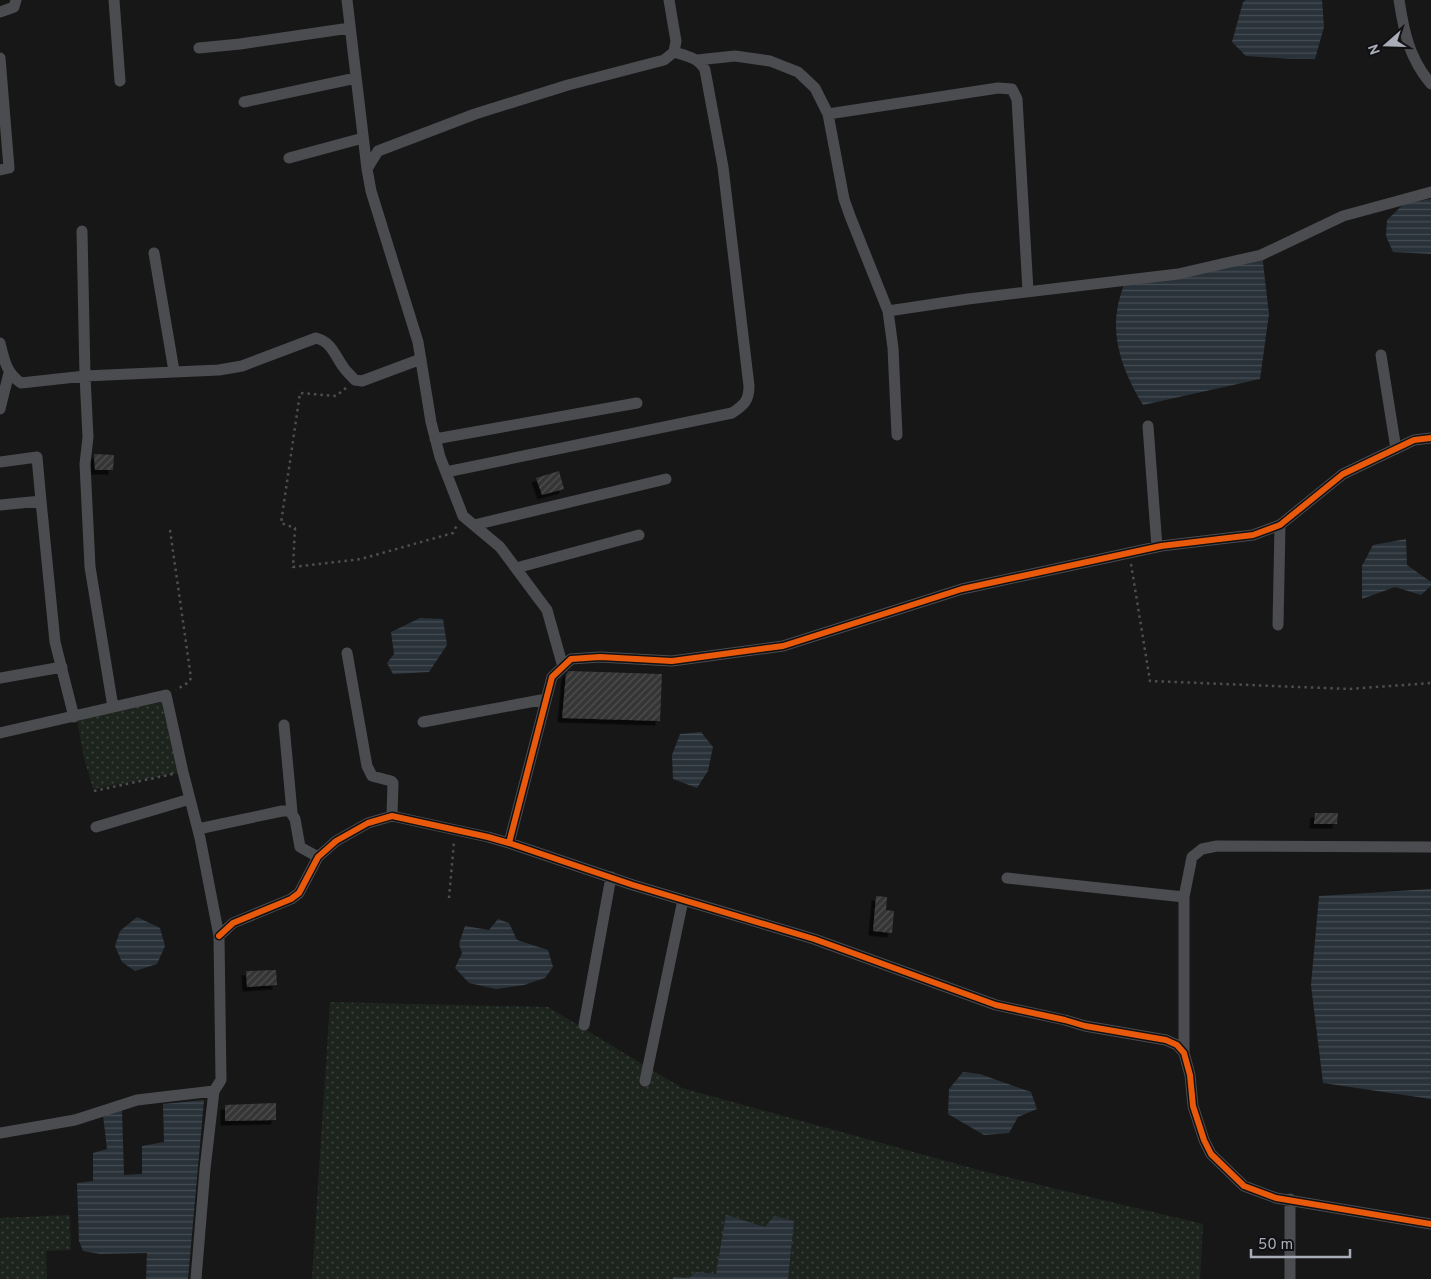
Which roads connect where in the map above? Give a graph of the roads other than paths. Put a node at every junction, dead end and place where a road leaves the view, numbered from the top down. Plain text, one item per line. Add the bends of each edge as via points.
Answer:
1 (16, 0) edge
2 (114, 0) edge
3 (347, 0) edge
4 (669, 0) edge
5 (1399, 0) edge
6 (0, 12) edge
7 (350, 28) junction
8 (199, 48) dead end
9 (674, 52) junction
10 (0, 58) edge
11 (697, 60) junction
12 (356, 78) junction
13 (120, 81) dead end
14 (1431, 84) edge
15 (244, 102) dead end
16 (828, 114) junction
17 (363, 138) junction
18 (289, 158) dead end
19 (0, 170) edge
20 (367, 170) junction
21 (1431, 192) edge
22 (82, 231) dead end
23 (154, 253) dead end
24 (1028, 291) junction
25 (888, 311) junction
26 (1, 350) edge
27 (1381, 354) dead end
28 (421, 360) junction
29 (174, 371) junction
30 (9, 373) junction
31 (85, 376) junction
32 (637, 403) dead end
33 (0, 409) edge
34 (1148, 426) dead end
35 (897, 435) dead end
36 (1431, 438) edge
37 (435, 439) junction
38 (1396, 449) junction
39 (0, 462) edge
40 (446, 472) junction
41 (666, 479) dead end
42 (41, 501) junction
43 (0, 505) edge
44 (474, 525) junction
45 (1280, 525) junction
46 (639, 535) dead end
47 (1157, 547) junction
48 (516, 568) junction
49 (1278, 625) dead end
50 (347, 653) dead end
51 (563, 666) junction
52 (62, 667) junction
53 (0, 678) edge
54 (546, 699) junction
55 (113, 707) junction
56 (74, 717) junction
57 (423, 722) dead end
58 (284, 725) dead end
59 (0, 733) edge
60 (190, 799) junction
61 (292, 812) junction
62 (392, 816) junction
63 (96, 827) dead end
64 (198, 829) junction
65 (509, 843) junction
66 (1431, 847) edge
67 (318, 857) junction
68 (611, 877) junction
69 (1007, 878) dead end
70 (1184, 897) junction
71 (683, 900) junction
72 (219, 936) junction
73 (584, 1025) dead end
74 (1184, 1052) junction
75 (644, 1081) dead end
76 (214, 1092) junction
77 (0, 1133) edge
78 (1290, 1199) junction
79 (1431, 1224) edge
80 (196, 1279) edge
81 (1290, 1279) edge

1 - 6 street via 14,7
2 - 13 street
3 - 7 street
4 - 9 street via 676,41
5 - 14 street via 1405,38
7 - 8 street
7 - 12 street
9 - 11 street
9 - 20 street via 664,60 568,85 466,117 378,151
10 - 19 street via 9,168
11 - 16 street via 735,56 784,65 798,72 815,88
11 - 40 street via 706,70 723,167 749,397 732,413
12 - 15 street
12 - 17 street
16 - 24 street via 998,88 1012,89 1017,99
16 - 25 street via 844,199
17 - 18 street
17 - 20 street
20 - 28 street
21 - 24 street via 1343,216 1261,255 1178,274
22 - 31 street
23 - 29 street
24 - 25 street
25 - 35 street
26 - 30 street
27 - 38 street
28 - 29 street via 362,381 355,380 330,345 316,338 242,366
28 - 37 street
29 - 31 street
30 - 31 street via 21,383
30 - 33 street
31 - 55 street via 90,568
32 - 37 street
34 - 47 street
36 - 38 street via 1414,440
37 - 40 street
38 - 45 street via 1343,474
39 - 42 street via 37,457
40 - 44 street via 463,516
41 - 44 street
42 - 43 street
42 - 52 street via 55,642
44 - 48 street via 500,547
45 - 47 street via 1253,535
45 - 49 street
46 - 48 street
47 - 51 street via 962,589 783,646 672,660 571,659
48 - 51 street via 547,610
50 - 62 street via 367,766 372,776 393,784
51 - 54 street via 552,677
52 - 53 street
52 - 56 street
54 - 57 street
54 - 65 street
55 - 56 street
55 - 60 street via 166,695
56 - 59 street
58 - 61 street
60 - 63 street
60 - 64 street
61 - 64 street via 282,811
61 - 67 street via 300,847
62 - 65 street
62 - 67 street via 368,823 336,841
64 - 72 street
65 - 68 street
66 - 70 street via 1217,846 1202,849 1192,858
67 - 72 street via 299,893 233,923
68 - 71 street
68 - 73 street
69 - 70 street
70 - 74 street
71 - 74 street via 814,939 996,1005 1085,1026 1166,1040
71 - 75 street
72 - 76 street via 221,1080
74 - 78 street via 1193,1106 1211,1154 1244,1186 1276,1198
76 - 77 street via 137,1100 75,1120
76 - 80 street
78 - 79 street
78 - 81 street

